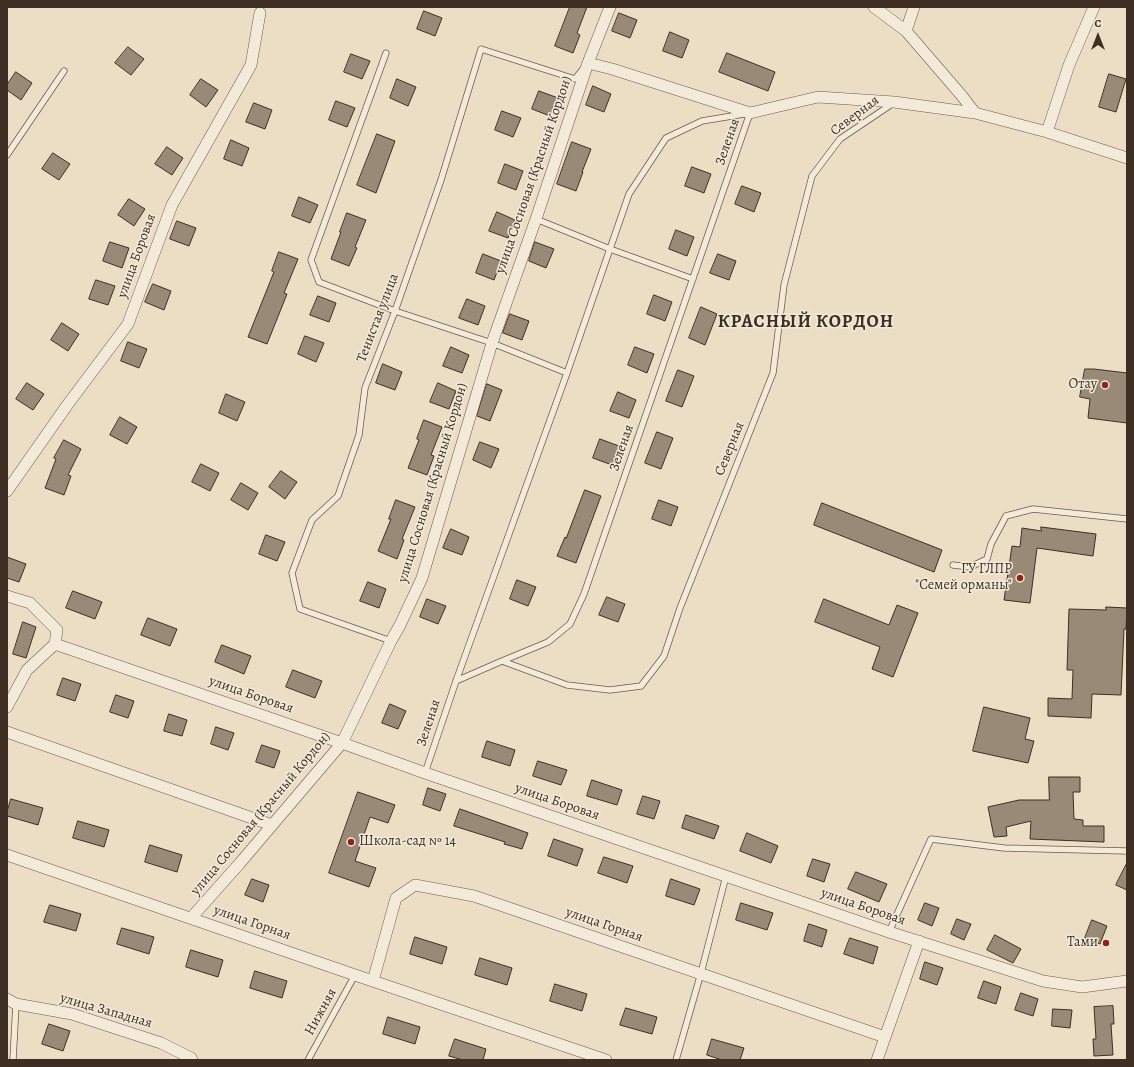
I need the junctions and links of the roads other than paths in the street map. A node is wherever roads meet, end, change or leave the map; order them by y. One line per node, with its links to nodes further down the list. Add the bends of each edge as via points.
1 (610, 7): 8 (street, улица Сосновая (Красный Кордон))
2 (874, 7): 6 (street)
3 (914, 7): 6 (street)
4 (1094, 7): 13 (street, via 1069,65)
5 (260, 10): 22 (street, улица Боровая, via 251,65 172,205 128,324)
6 (906, 31): 12 (street)
7 (386, 53): 19 (lane, via 311,260 319,282)
8 (588, 63): 11 (street); 16 (street, улица Сосновая (Красный Кордон)); 19 (lane, Тенистая улица, via 575,79 481,49 441,180)
9 (64, 71): 14 (lane)
10 (894, 102): 11 (street, via 818,97); 12 (street); 28 (lane, Северная, via 840,139 812,176 784,285 773,373 680,608 664,656 641,686 610,690 567,685)
11 (750, 113): 17 (lane, Зеленая, via 702,121 666,138 629,194); 18 (lane, Зеленая)
12 (975, 113): 13 (street)
13 (1047, 132): 15 (street)
14 (7, 155)
15 (1127, 158)
16 (536, 219): 17 (lane); 20 (street, улица Сосновая (Красный Кордон))
17 (610, 249): 18 (lane); 21 (lane, Зеленая)
18 (693, 279): 28 (lane, Зеленая, via 584,594 570,624 548,642)
19 (395, 311): 20 (lane); 26 (lane, Тенистая улица, via 365,388 359,435 338,496 312,520 292,574 300,609)
20 (492, 343): 21 (lane); 26 (street, улица Сосновая (Красный Кордон), via 422,578)
21 (567, 373): 29 (lane, Зеленая)
22 (7, 491)
23 (1127, 519): 24 (lane, via 1033,509 1006,516 991,544 987,559 970,567)
24 (953, 565)
25 (7, 596): 27 (street, via 30,603 57,630)
26 (391, 641): 32 (street, улица Сосновая (Красный Кордон))
27 (55, 644): 30 (street, via 26,670); 32 (street, улица Боровая)
28 (502, 661): 29 (lane, Зеленая)
29 (456, 681): 33 (lane, Зеленая)
30 (7, 707)
31 (7, 732): 34 (street)
32 (342, 743): 33 (street, улица Боровая); 34 (street, улица Сосновая (Красный Кордон))
33 (425, 773): 37 (street, улица Боровая)
34 (272, 825): 38 (street, улица Сосновая (Красный Кордон))
35 (1127, 851): 39 (lane, via 1004,848 931,838)
36 (7, 855): 38 (street, улица Горная)
37 (726, 876): 39 (street, улица Боровая); 41 (lane)
38 (192, 918): 42 (street, улица Горная)
39 (889, 932): 40 (street, улица Боровая)
40 (918, 941): 44 (street, улица Боровая, via 1042,982 1082,987); 46 (street)
41 (701, 973): 43 (street, улица Горная, via 474,896 415,885 396,898); 46 (street, улица Горная); 51 (lane)
42 (355, 975): 43 (street, улица Горная); 49 (lane, Нижняя)
43 (373, 981): 50 (street, улица Горная)
44 (1127, 981)
45 (12, 1001): 47 (lane); 48 (street, улица Западная, via 79,1016 161,1043)
46 (886, 1037): 52 (street)
47 (13, 1060)
48 (192, 1060)
49 (308, 1060)
50 (606, 1060)
51 (676, 1060)
52 (877, 1060)

